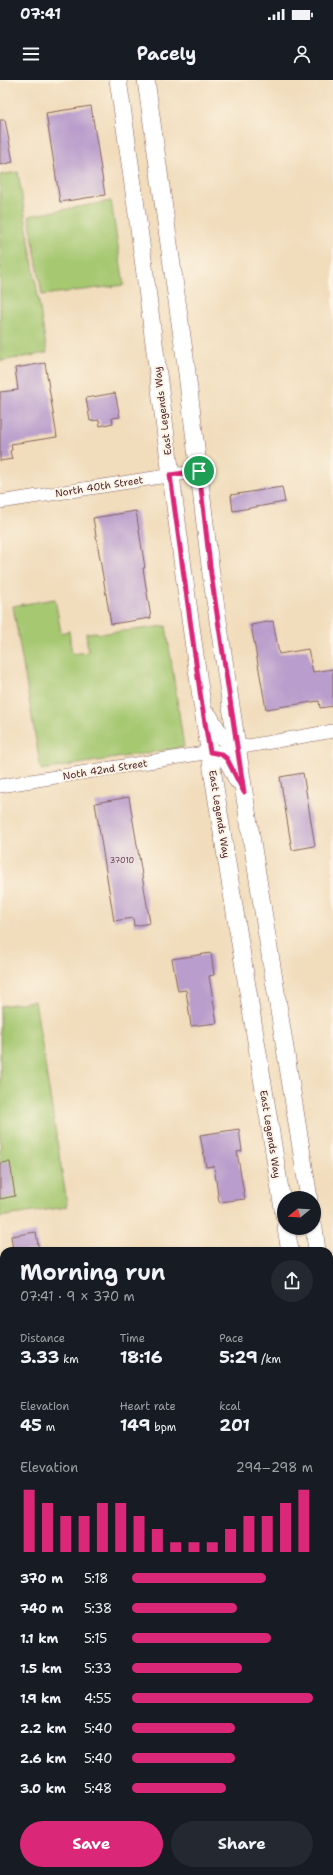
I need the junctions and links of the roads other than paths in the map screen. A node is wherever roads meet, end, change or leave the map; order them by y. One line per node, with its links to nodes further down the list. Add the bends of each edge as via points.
1 (118, 80): 4 (street, East Legends Way, via 140,229)
2 (146, 80): 3 (street)
3 (199, 471): 4 (street, North 40th Street); 8 (street, via 211,574)
4 (170, 475): 5 (street, North 40th Street); 6 (street, East Legends Way)
5 (0, 502)
6 (201, 699): 8 (street, via 218,734); 9 (street, East Legends Way)
7 (333, 731): 8 (street)
8 (237, 748): 11 (street)
9 (210, 752): 10 (street, Noth 42nd Street); 11 (street, via 221,754 227,759); 12 (street, East Legends Way)
10 (0, 786)
11 (244, 792): 13 (street)
12 (280, 1191)
13 (308, 1191)
14 (287, 1235): 16 (street)
15 (315, 1235): 17 (street)
16 (289, 1247)
17 (316, 1247)

